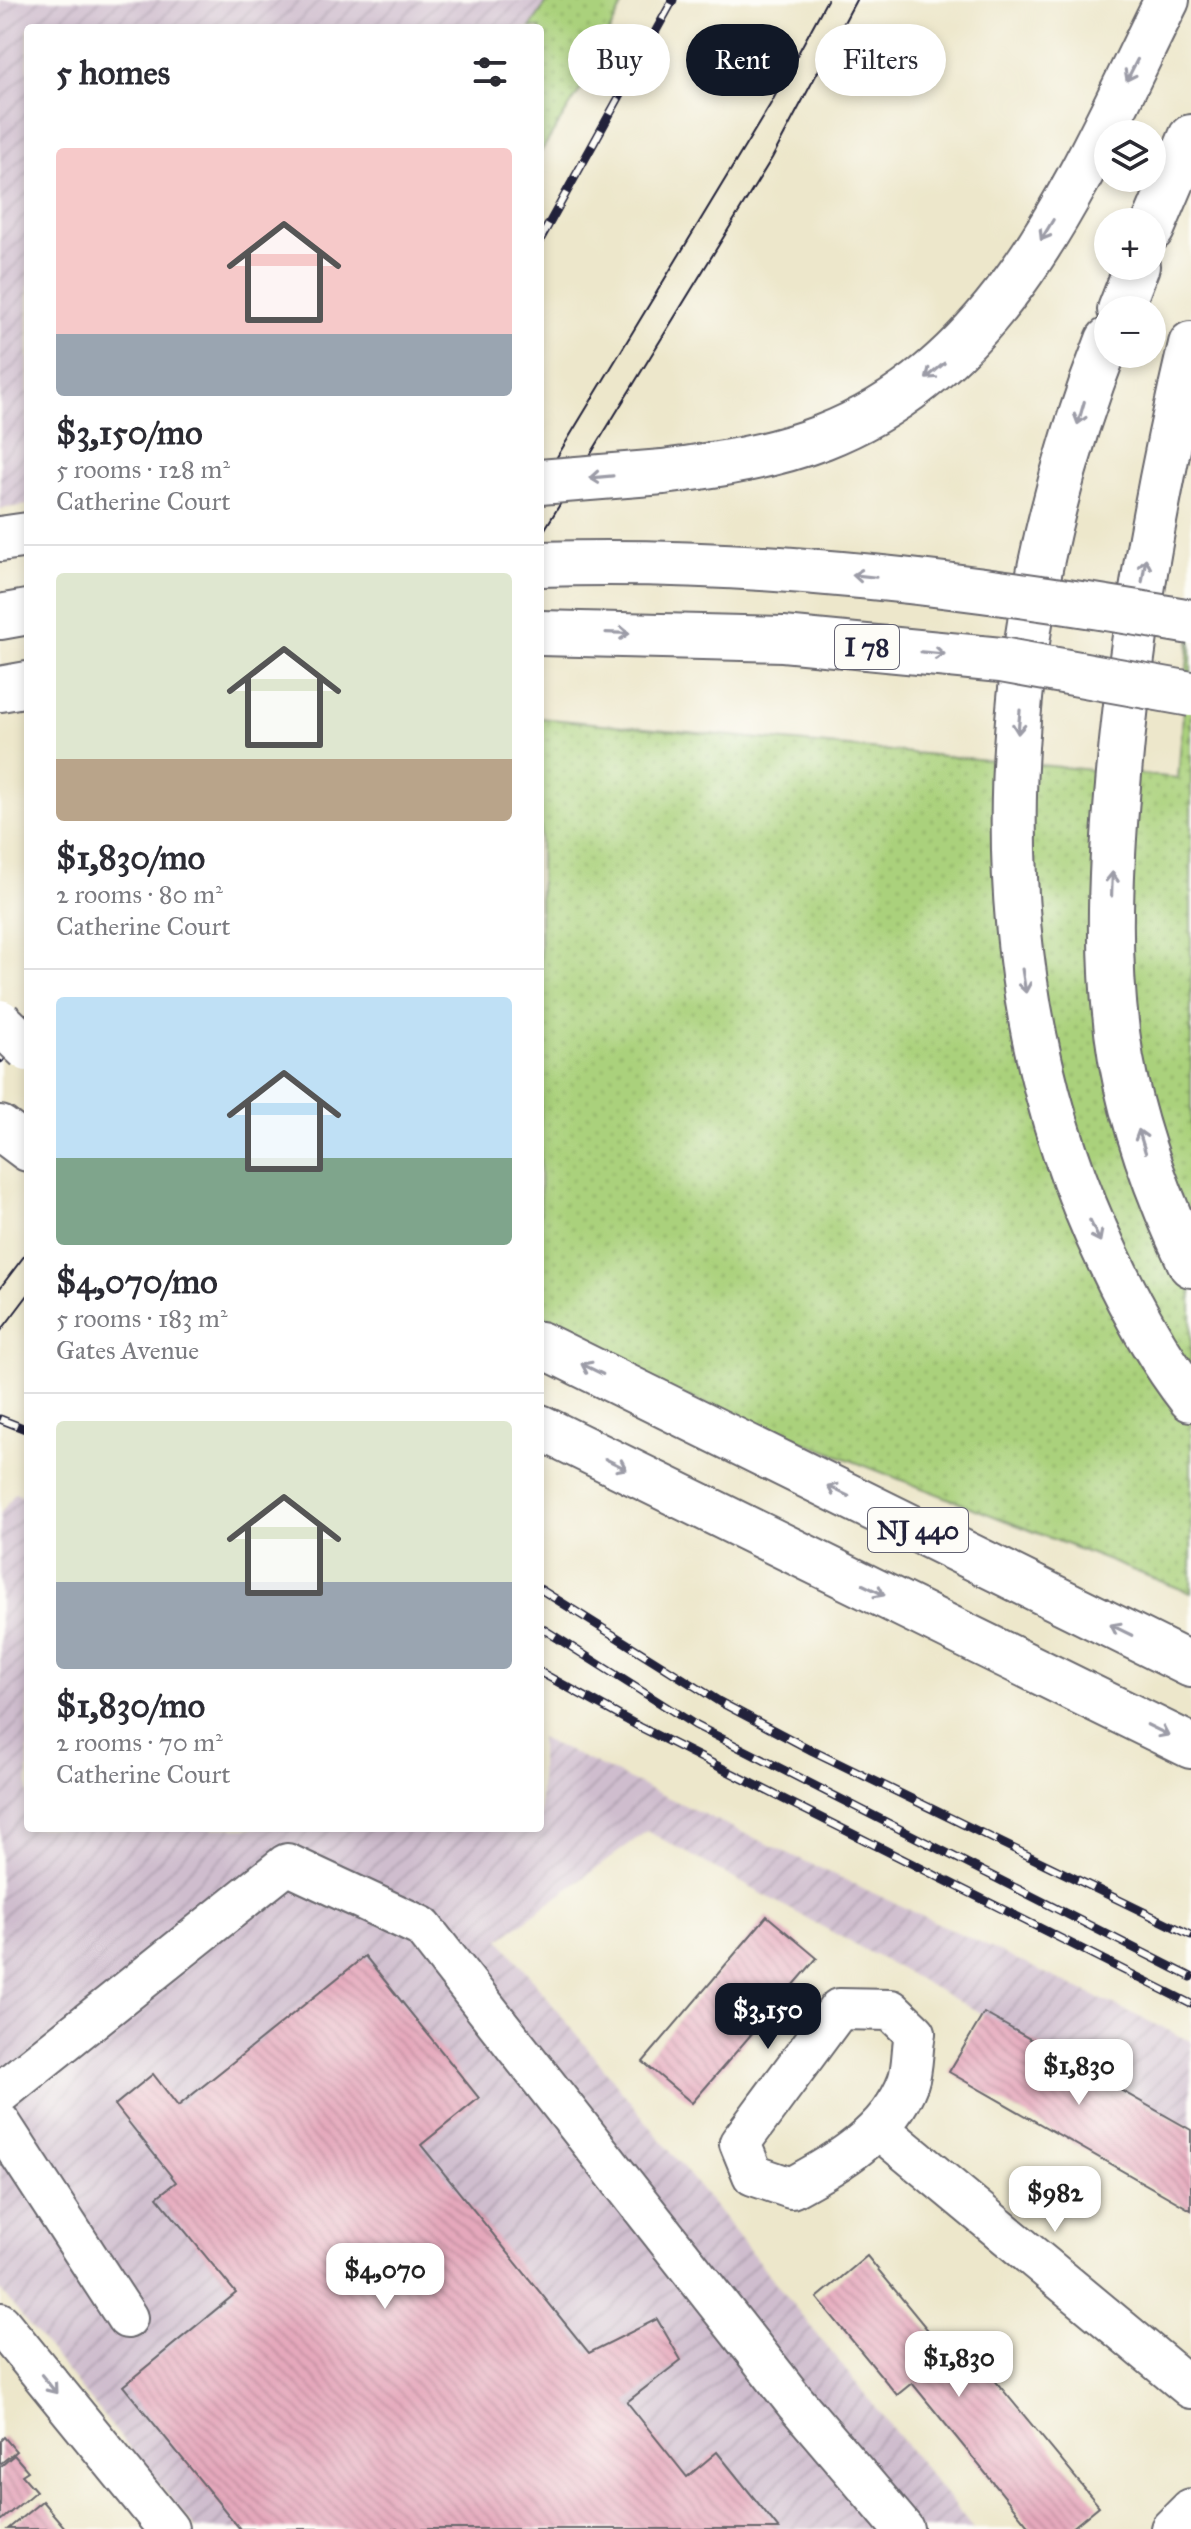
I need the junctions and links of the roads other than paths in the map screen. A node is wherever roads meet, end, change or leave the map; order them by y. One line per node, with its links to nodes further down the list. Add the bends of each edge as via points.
1 (1167, 0): 6 (highway, one-way to 6, bridge, via 1052,224 991,317 914,389 872,415 774,453 720,465)
2 (1191, 137): 3 (highway)
3 (1161, 208)
4 (1191, 344): 21 (highway, one-way to 4, via 1151,1172 1135,1116 1122,1060 1111,935 1113,837 1143,568)
5 (1097, 368): 23 (highway, one-way to 23, via 1055,505 1033,612 1019,721 1014,832 1019,947 1053,1118 1088,1217 1130,1304)
6 (544, 482)
7 (24, 536): 8 (highway)
8 (0, 539)
9 (544, 564): 12 (highway, one-way to 9, bridge, via 1005,590 787,569)
10 (24, 613): 11 (highway)
11 (0, 617)
12 (1191, 622)
13 (544, 633): 16 (highway, I 78, one-way to 16, bridge, via 798,640 1001,660)
14 (24, 685): 15 (highway)
15 (0, 689)
16 (1191, 694)
17 (0, 1022): 18 (highway, bridge)
18 (24, 1045)
19 (0, 1128): 20 (highway)
20 (24, 1146)
21 (1191, 1265)
22 (544, 1346): 25 (highway, NJ 440, one-way to 22)
23 (1191, 1399)
24 (544, 1428): 26 (highway, NJ 440, one-way to 26)
25 (1191, 1665)
26 (1191, 1746)
27 (0, 2093): 35 (street, via 287,1864 422,1927 795,2402)
28 (0, 2123): 30 (street)
29 (879, 2129): 29 (street, via 908,2082 915,2033 891,2010 839,2009 740,2143 753,2175 791,2188 834,2165); 32 (street)
30 (127, 2318)
31 (0, 2323): 34 (street, one-way to 34)
32 (1191, 2388)
33 (1191, 2509): 36 (street)
34 (168, 2529)
35 (903, 2529)
36 (1171, 2529)

